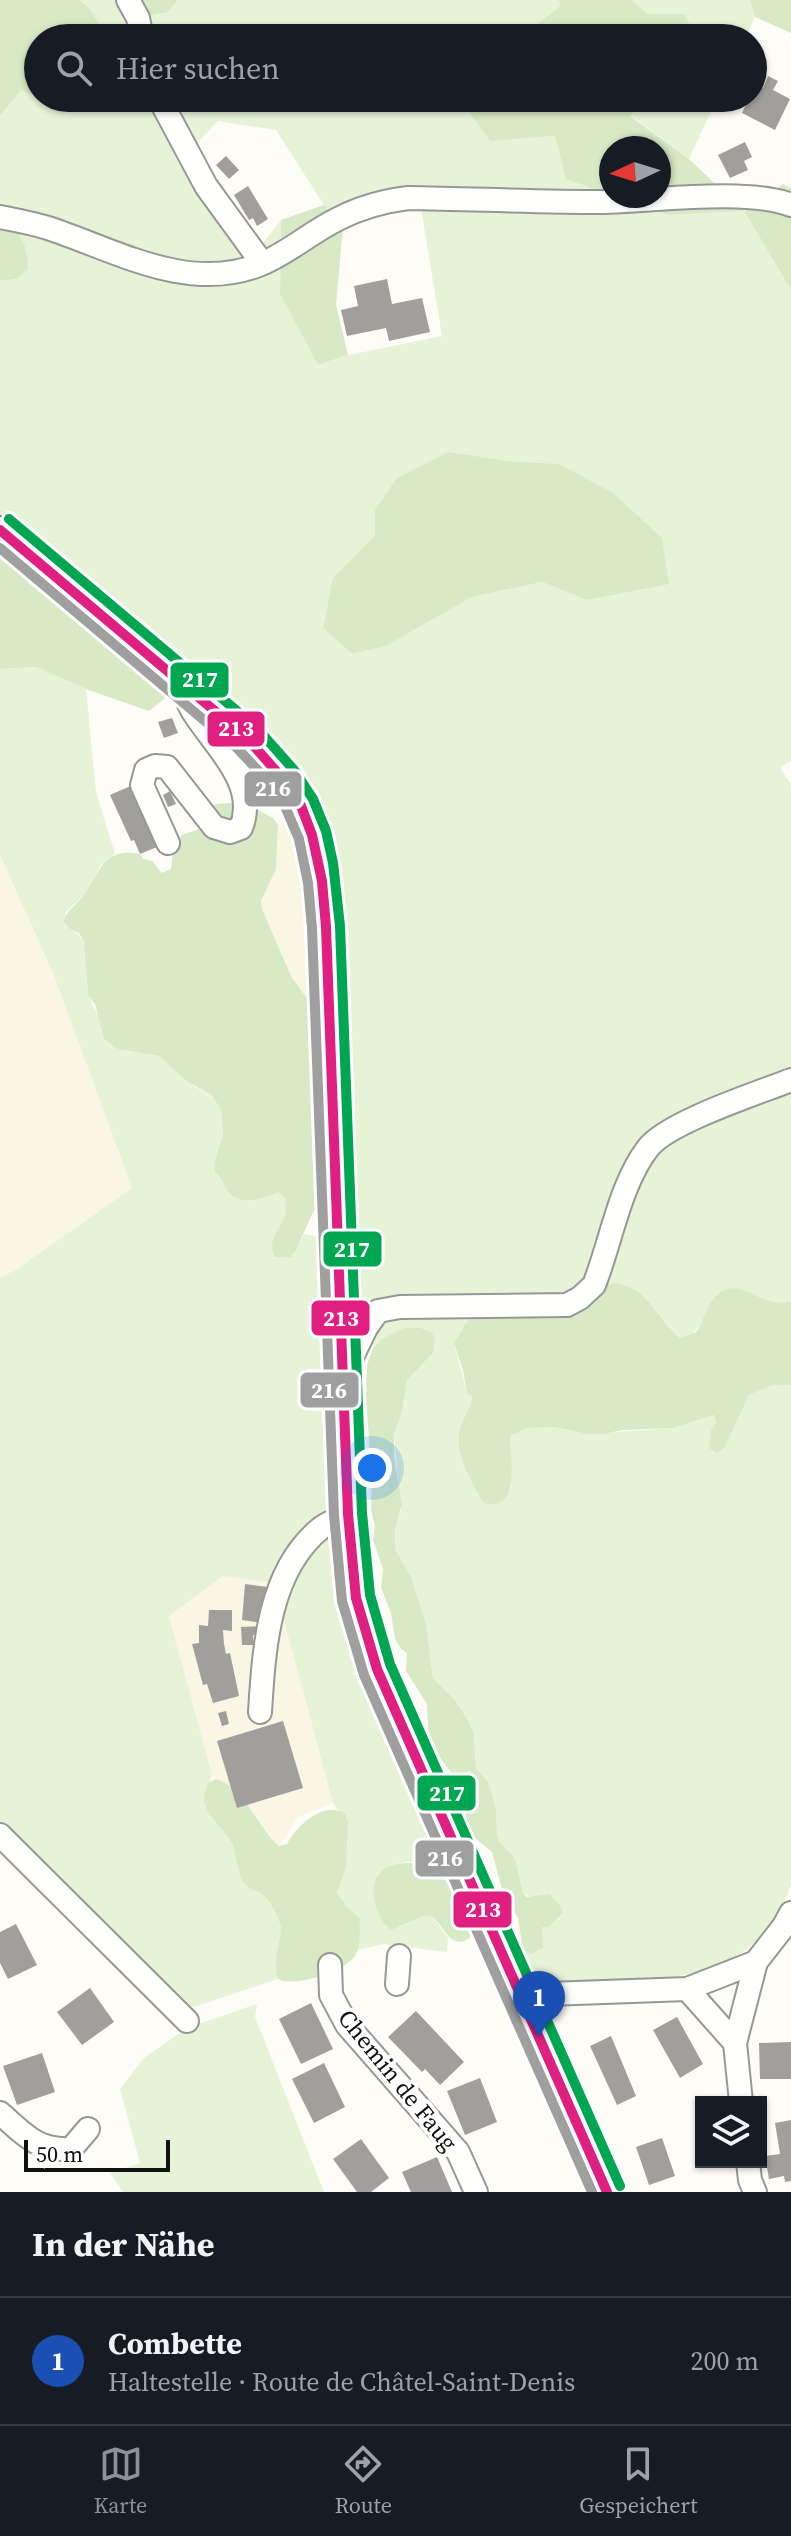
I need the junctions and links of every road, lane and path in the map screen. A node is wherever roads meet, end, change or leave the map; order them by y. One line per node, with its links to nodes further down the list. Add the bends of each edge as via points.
1 (128, 0): 2 (street)
2 (139, 24)
3 (166, 112): 6 (street, via 206,186)
4 (791, 205): 6 (street, via 744,197 601,202 408,198 338,218)
5 (0, 217): 6 (street, via 187,273 240,271)
6 (262, 263)
7 (0, 530): 8 (main road)
8 (178, 680): 9 (street, via 232,767 245,796 246,816 241,828 230,832 214,827 167,767 155,766 146,770 142,785); 11 (main road, via 277,770 301,805 314,839 326,927)
9 (168, 843)
10 (791, 1080): 12 (street, via 680,1126 649,1146 632,1173 594,1285 580,1298 567,1305)
11 (340, 1299): 12 (street); 13 (main road)
12 (378, 1311): 13 (street)
13 (343, 1376): 14 (main road)
14 (348, 1514): 15 (street, via 322,1527 283,1579 270,1615); 23 (main road, via 356,1598 377,1669)
15 (260, 1712)
16 (0, 1835): 24 (street)
17 (791, 1913): 19 (street)
18 (399, 1956): 21 (street)
19 (756, 1962): 22 (street); 25 (street)
20 (330, 1965): 30 (street, Chemin de Faug, via 331,1995 347,2025 458,2152)
21 (397, 1984)
22 (687, 1989): 23 (street); 25 (street)
23 (521, 1995): 31 (main road)
24 (187, 2021)
25 (735, 2043): 26 (street)
26 (740, 2096)
27 (0, 2113): 28 (street, via 52,2150 71,2149)
28 (88, 2129)
29 (749, 2168): 32 (street)
30 (476, 2192)
31 (607, 2192)
32 (755, 2192)

